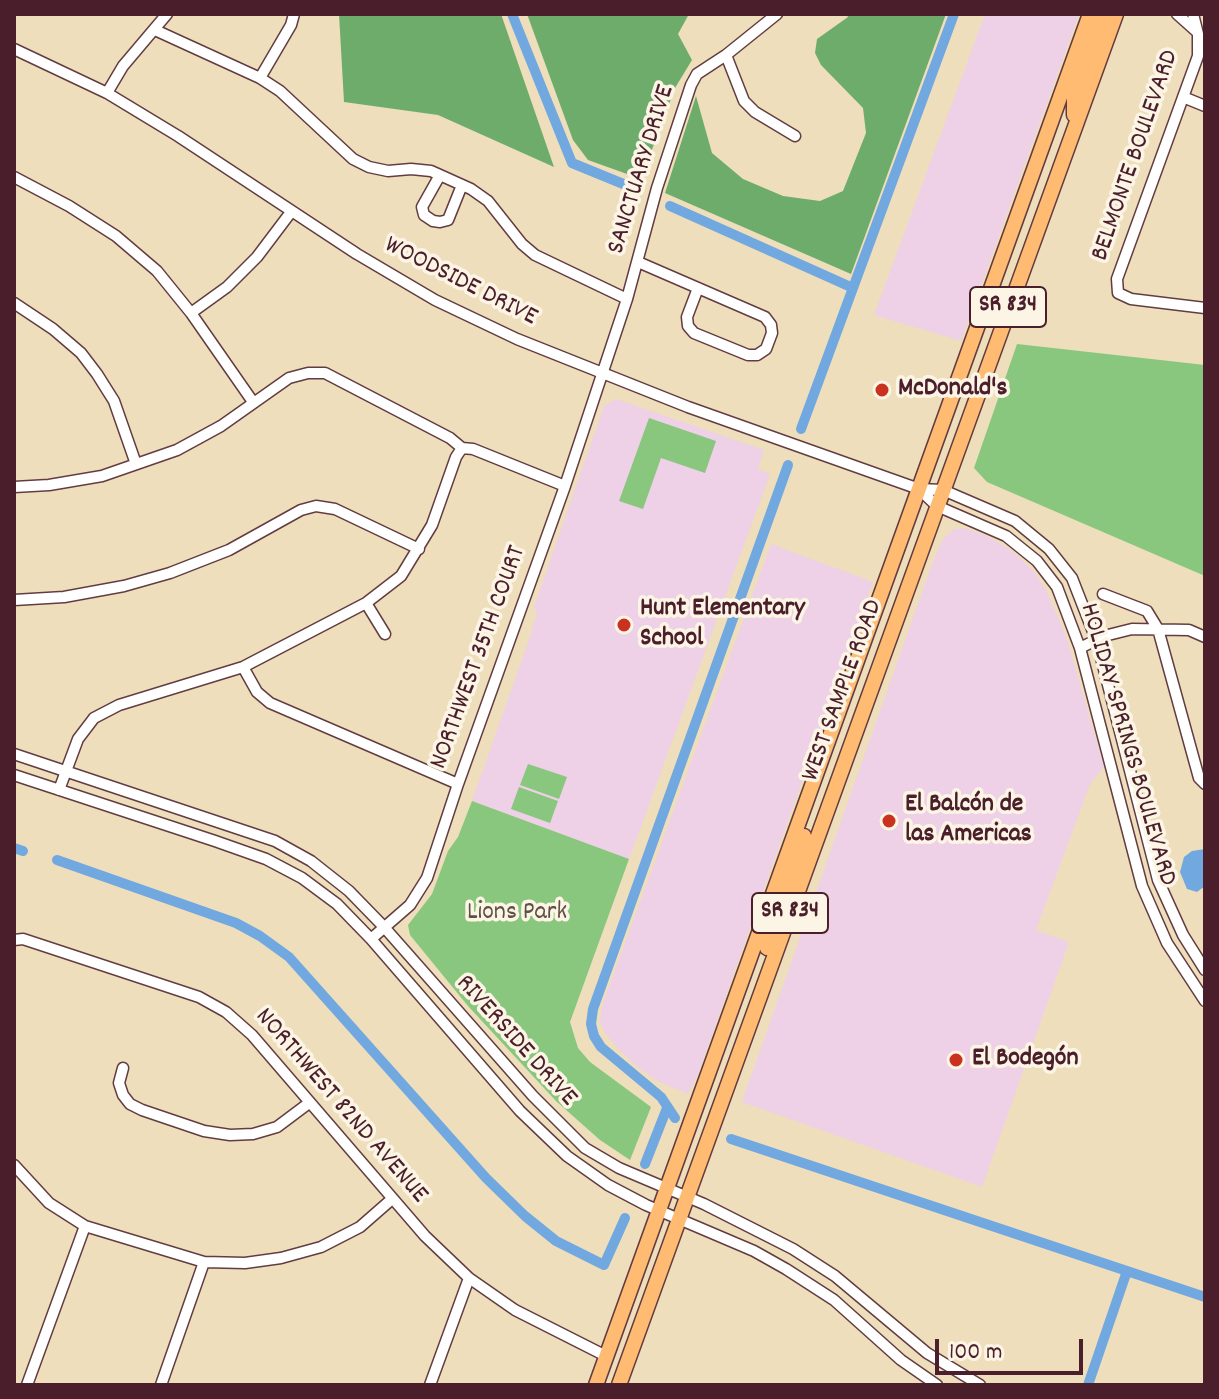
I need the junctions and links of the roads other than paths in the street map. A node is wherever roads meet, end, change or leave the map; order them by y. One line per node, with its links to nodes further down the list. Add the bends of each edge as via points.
1 (167, 14): 9 (street)
2 (294, 14): 13 (street)
3 (777, 14): 12 (street, SANCTUARY DRIVE)
4 (1090, 14): 23 (main road, WEST SAMPLE ROAD / SR 834)
5 (1104, 14): 17 (main road, via 1074,96)
6 (1116, 14): 17 (main road, WEST SAMPLE ROAD / SR 834)
7 (1177, 14): 10 (street, BELMONTE BOULEVARD)
8 (1193, 14): 10 (street, BELMONTE BOULEVARD)
9 (155, 30): 13 (street); 14 (street)
10 (1198, 34): 15 (street, BELMONTE BOULEVARD, via 1198,56)
11 (14, 49): 14 (street, WOODSIDE DRIVE)
12 (726, 55): 18 (street, via 744,101); 24 (street, SANCTUARY DRIVE, via 697,74 691,85)
13 (260, 78): 19 (street, via 353,159 388,171)
14 (107, 93): 22 (street, WOODSIDE DRIVE)
15 (1183, 97): 16 (street); 28 (street, BELMONTE BOULEVARD, via 1117,279 1118,293)
16 (1205, 106)
17 (1075, 123): 30 (main road, WEST SAMPLE ROAD / SR 834)
18 (795, 136)
19 (440, 175): 21 (street); 21 (street, via 422,207 433,221 448,220)
20 (14, 177): 29 (street, via 116,236 157,271)
21 (462, 185): 26 (street, via 488,201 535,255)
22 (291, 212): 29 (street, via 257,257); 31 (street, WOODSIDE DRIVE, via 435,300)
23 (1004, 253): 30 (main road, via 1010,274 996,313); 37 (main road, WEST SAMPLE ROAD / SR 834)
24 (638, 262): 25 (street); 26 (street, SANCTUARY DRIVE)
25 (698, 288): 25 (street, via 765,317 772,333 766,349 748,355 694,333 687,317)
26 (627, 299): 31 (street, SANCTUARY DRIVE)
27 (14, 303): 34 (street, via 53,329 97,374 114,401)
28 (1205, 308)
29 (191, 313): 32 (street)
30 (1001, 327): 38 (main road, WEST SAMPLE ROAD / SR 834)
31 (602, 374): 35 (street, NORTHWEST 35TH COURT); 37 (street, WOODSIDE DRIVE)
32 (253, 402): 33 (street, via 289,378 325,373); 34 (street, via 177,450)
33 (462, 448): 35 (street); 40 (street)
34 (136, 464): 36 (street, via 102,476)
35 (565, 486): 55 (street, NORTHWEST 35TH COURT)
36 (14, 487)
37 (919, 489): 38 (street, HOLIDAY SPRINGS BOULEVARD); 39 (street, HOLIDAY SPRINGS BOULEVARD); 58 (main road, WEST SAMPLE ROAD / SR 834)
38 (943, 490): 39 (main road, WEST SAMPLE ROAD / SR 834); 47 (street, HOLIDAY SPRINGS BOULEVARD, via 1015,521 1049,549 1072,578)
39 (937, 506): 48 (street, HOLIDAY SPRINGS BOULEVARD, via 1006,536 1037,561 1057,587); 62 (main road, WEST SAMPLE ROAD / SR 834)
40 (419, 549): 42 (street, via 335,509 316,506 170,573 64,597); 43 (street, via 401,576)
41 (1103, 594): 44 (street, via 1147,611)
42 (14, 600)
43 (366, 603): 45 (street); 49 (street)
44 (1158, 629): 46 (street, via 1189,630); 47 (street, via 1132,629); 56 (street, via 1199,778)
45 (385, 634)
46 (1205, 637)
47 (1096, 640): 48 (street); 51 (street, HOLIDAY SPRINGS BOULEVARD)
48 (1080, 648): 52 (street, HOLIDAY SPRINGS BOULEVARD)
49 (243, 667): 53 (street, via 119,705 94,718 78,739); 55 (street, via 270,703)
50 (14, 754): 53 (street, RIVERSIDE DRIVE)
51 (1128, 763): 52 (street); 59 (street, HOLIDAY SPRINGS BOULEVARD)
52 (1111, 768): 60 (street, HOLIDAY SPRINGS BOULEVARD)
53 (66, 771): 57 (street); 63 (street, RIVERSIDE DRIVE, via 275,841 311,861)
54 (14, 775): 57 (street, RIVERSIDE DRIVE)
55 (458, 784): 63 (street, NORTHWEST 35TH COURT, via 427,878 410,905)
56 (1205, 784)
57 (59, 790): 64 (street, RIVERSIDE DRIVE, via 266,859 337,904)
58 (807, 800): 61 (main road, WEST SAMPLE ROAD / SR 834); 62 (main road, via 809,820 787,887)
59 (1158, 880): 60 (street); 66 (street, HOLIDAY SPRINGS BOULEVARD)
60 (1142, 886): 68 (street, HOLIDAY SPRINGS BOULEVARD, via 1167,943)
61 (774, 891): 67 (main road, via 780,909 765,954); 72 (main road, WEST SAMPLE ROAD / SR 834)
62 (792, 906): 67 (main road, WEST SAMPLE ROAD / SR 834)
63 (384, 927): 64 (street, NORTHWEST 35TH COURT); 72 (street, RIVERSIDE DRIVE, via 562,1127 585,1148)
64 (371, 939): 75 (street, RIVERSIDE DRIVE, via 547,1139 608,1185)
65 (14, 940): 70 (street, NORTHWEST 82ND AVENUE, via 199,997 252,1035)
66 (1205, 970)
67 (769, 972): 73 (main road, WEST SAMPLE ROAD / SR 834)
68 (1205, 1001)
69 (123, 1068): 70 (street, via 119,1083 130,1104 204,1131 253,1134 277,1127)
70 (309, 1103): 74 (street, NORTHWEST 82ND AVENUE)
71 (14, 1165): 77 (street, via 49,1203)
72 (667, 1190): 73 (street, RIVERSIDE DRIVE); 75 (main road, WEST SAMPLE ROAD / SR 834)
73 (686, 1196): 76 (main road, WEST SAMPLE ROAD / SR 834); 87 (street, RIVERSIDE DRIVE, via 835,1276 927,1353)
74 (392, 1199): 78 (street, via 360,1227 321,1247 245,1263); 79 (street, NORTHWEST 82ND AVENUE)
75 (660, 1211): 76 (street, RIVERSIDE DRIVE); 80 (main road, WEST SAMPLE ROAD / SR 834)
76 (679, 1217): 85 (main road, WEST SAMPLE ROAD / SR 834); 86 (street, RIVERSIDE DRIVE, via 754,1251 834,1300)
77 (85, 1226): 78 (street); 81 (street)
78 (204, 1262): 82 (street)
79 (469, 1278): 80 (street, NORTHWEST 82ND AVENUE, via 515,1310); 83 (street)
80 (606, 1356): 84 (main road, WEST SAMPLE ROAD / SR 834)
81 (27, 1385)
82 (161, 1385)
83 (430, 1385)
84 (596, 1385)
85 (619, 1385)
86 (937, 1385)
87 (980, 1385)

